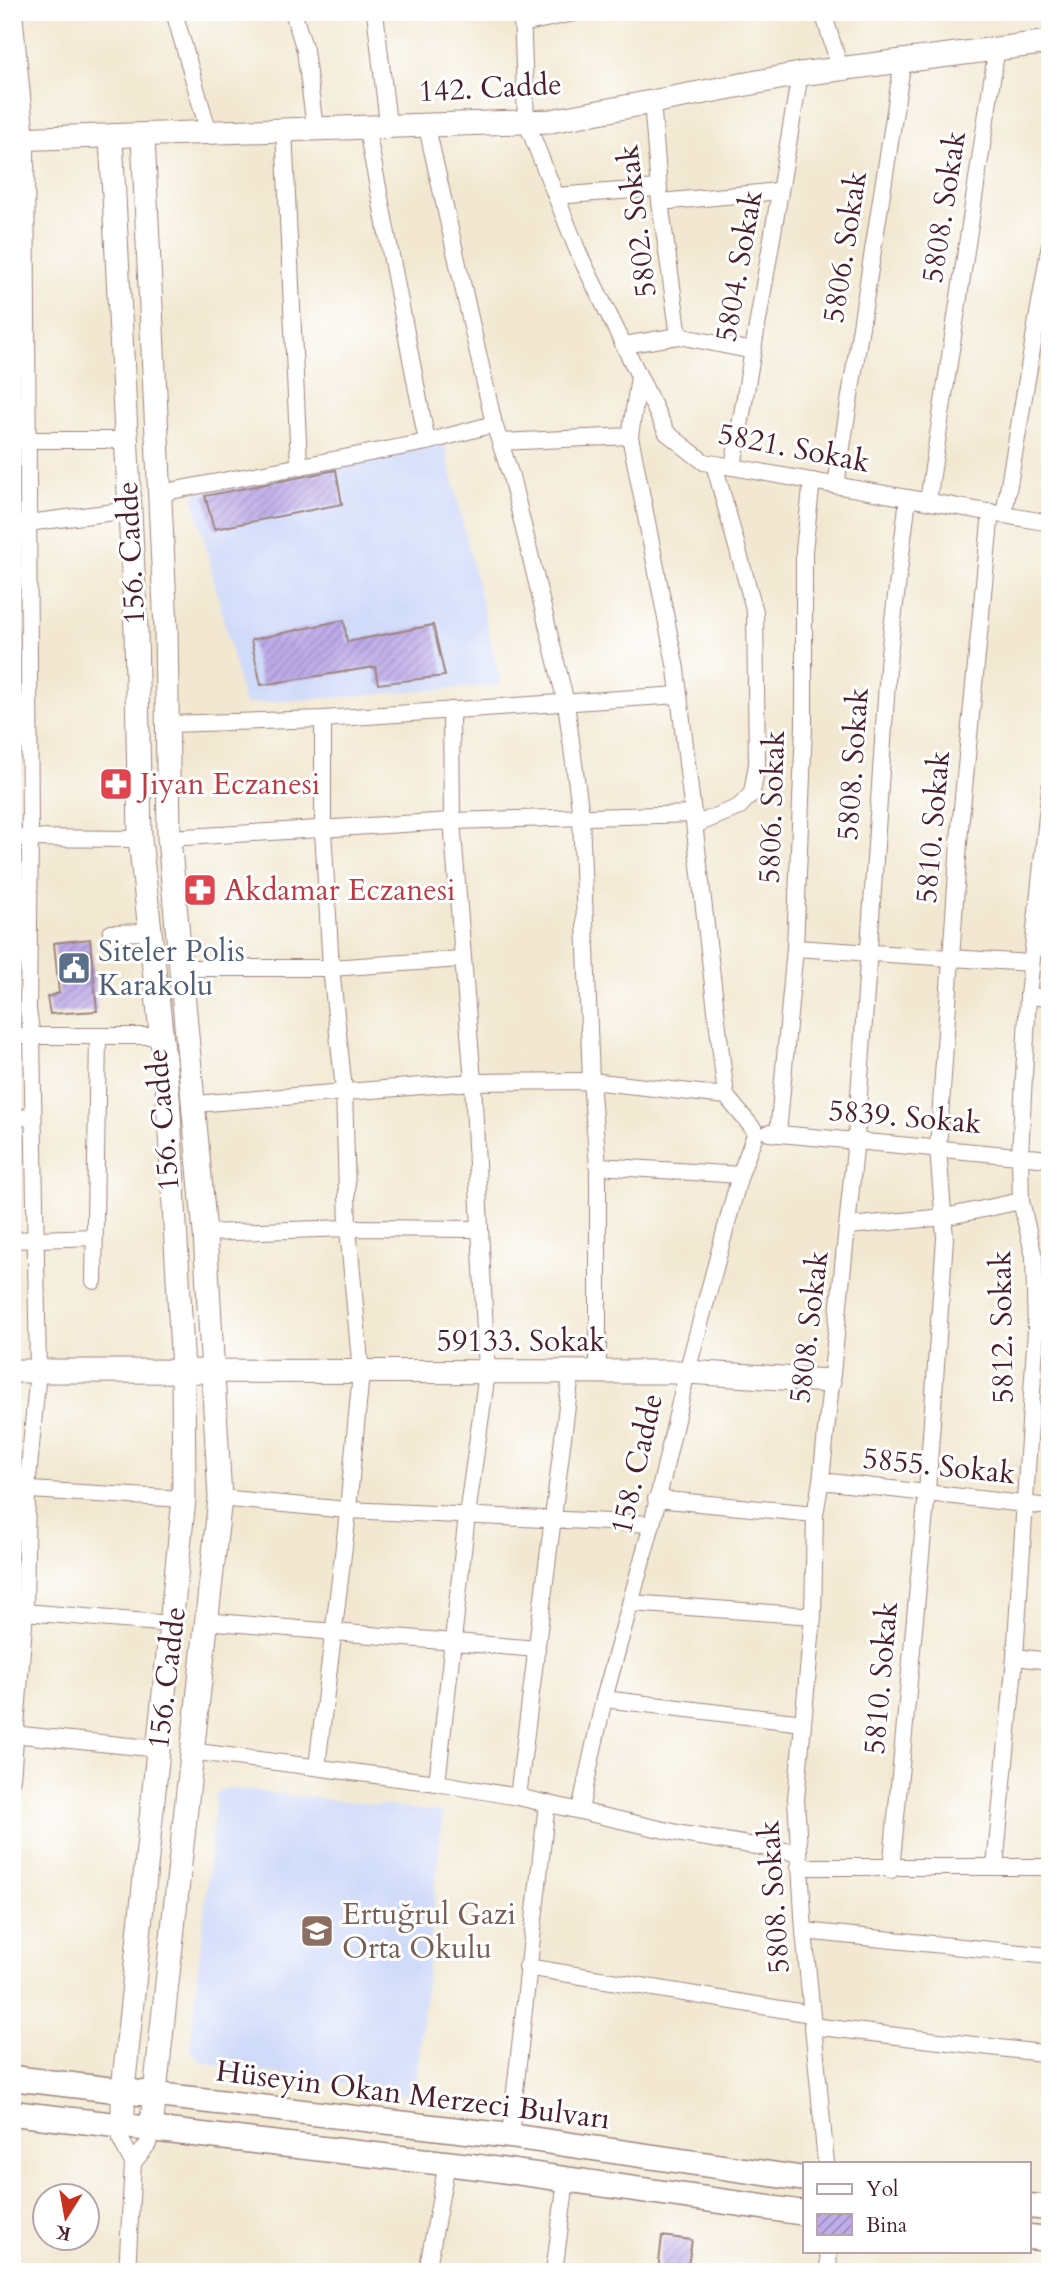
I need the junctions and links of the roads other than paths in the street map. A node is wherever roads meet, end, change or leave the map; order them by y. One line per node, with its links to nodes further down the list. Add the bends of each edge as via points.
1 (13, 12): 22 (street)
2 (174, 12): 19 (street)
3 (293, 12): 17 (street, via 304,50)
4 (375, 12): 16 (street)
5 (579, 12): 7 (street)
6 (823, 12): 11 (street)
7 (522, 18): 14 (street)
8 (1050, 42): 9 (street, 142. Cadde)
9 (997, 47): 10 (street, 142. Cadde); 44 (street, 5808. Sokak)
10 (903, 60): 11 (street, 142. Cadde); 41 (street, 5806. Sokak)
11 (840, 68): 12 (street, 142. Cadde)
12 (800, 74): 13 (street, 142. Cadde); 23 (street, 5804. Sokak)
13 (652, 100): 14 (street, 142. Cadde, via 551,121); 24 (street, 5802. Sokak)
14 (527, 121): 15 (street, 142. Cadde); 25 (street, 5821. Sokak)
15 (426, 123): 16 (street, 142. Cadde); 31 (street)
16 (377, 125): 17 (street, 142. Cadde); 35 (street)
17 (315, 128): 18 (street, 142. Cadde)
18 (284, 129): 19 (street, 142. Cadde); 37 (street)
19 (209, 133): 20 (street, 142. Cadde)
20 (144, 136): 21 (street, 142. Cadde); 42 (street, 156. Cadde)
21 (111, 137): 22 (street, 142. Cadde); 34 (street, 156. Cadde)
22 (19, 139): 33 (street)
23 (780, 191): 24 (street); 29 (street, 5804. Sokak)
24 (659, 195): 25 (street); 27 (street, 5802. Sokak)
25 (556, 196): 28 (street, 5821. Sokak)
26 (1050, 244): 46 (street, 5810. Sokak)
27 (679, 336): 28 (street, 5802. Sokak); 29 (street, 5802. Sokak)
28 (624, 345): 30 (street, 5821. Sokak)
29 (753, 351): 39 (street, 5804. Sokak)
30 (639, 376): 32 (street); 38 (street, 5821. Sokak, via 667,433 704,462)
31 (494, 424): 35 (street); 36 (street)
32 (630, 436): 36 (street); 51 (street)
33 (20, 440): 34 (street); 48 (street)
34 (127, 440): 45 (street, 156. Cadde)
35 (426, 442): 37 (street)
36 (500, 443): 52 (street)
37 (299, 464): 42 (street)
38 (714, 464): 39 (street, 5821. Sokak); 60 (street, via 755,612 757,764 752,793 739,807)
39 (733, 467): 40 (street, 5821. Sokak)
40 (812, 481): 41 (street, 5821. Sokak); 70 (street, 5806. Sokak, via 804,550 804,726)
41 (836, 485): 43 (street, 5821. Sokak)
42 (160, 493): 55 (street, 156. Cadde)
43 (908, 498): 44 (street, 5821. Sokak); 71 (street, 5808. Sokak, via 888,653)
44 (928, 501): 46 (street, 5821. Sokak)
45 (130, 510): 48 (street); 66 (street, 156. Cadde)
46 (998, 513): 47 (street, 5821. Sokak); 73 (street, 5810. Sokak, via 960,828)
47 (1050, 523)
48 (20, 524): 50 (street)
49 (12, 640): 50 (street)
50 (29, 640): 57 (street)
51 (679, 695): 52 (street); 60 (street)
52 (566, 703): 53 (street); 59 (street)
53 (451, 710): 54 (street); 61 (street)
54 (323, 719): 55 (street); 62 (street)
55 (168, 724): 65 (street, 156. Cadde)
56 (12, 752): 57 (street)
57 (30, 753): 63 (street)
58 (1050, 788): 74 (street, 5812. Sokak)
59 (581, 816): 60 (street); 61 (street); 83 (street)
60 (695, 819): 86 (street)
61 (452, 821): 62 (street); 72 (street)
62 (323, 830): 65 (street); 76 (street)
63 (30, 837): 64 (street); 66 (street); 69 (street)
64 (12, 838)
65 (169, 838): 75 (street, 156. Cadde)
66 (140, 839): 67 (street, 156. Cadde)
67 (149, 932): 68 (street); 81 (street, 156. Cadde)
68 (111, 933)
69 (21, 948): 80 (street)
70 (795, 948): 71 (street); 91 (street, 5806. Sokak)
71 (869, 954): 73 (street); 92 (street, 5808. Sokak)
72 (461, 959): 76 (street); 84 (street)
73 (951, 959): 74 (street); 93 (street, 5810. Sokak)
74 (1031, 963): 77 (street, 5812. Sokak)
75 (179, 968): 76 (street); 87 (street, 156. Cadde)
76 (331, 968): 85 (street)
77 (1028, 996): 78 (street); 94 (street, 5812. Sokak)
78 (1050, 998)
79 (12, 1036): 80 (street)
80 (32, 1036): 82 (street); 88 (street)
81 (160, 1037): 82 (street); 108 (street, 156. Cadde, via 168,1096)
82 (98, 1038): 104 (street)
83 (591, 1081): 84 (street); 86 (street); 96 (street)
84 (473, 1083): 85 (street); 102 (street)
85 (344, 1090): 87 (street); 101 (street)
86 (726, 1096): 90 (street)
87 (194, 1104): 103 (street, 156. Cadde)
88 (33, 1117): 89 (street); 105 (street)
89 (12, 1118)
90 (756, 1132): 91 (street, 5839. Sokak); 97 (street, 158. Cadde)
91 (778, 1134): 92 (street, 5839. Sokak)
92 (856, 1139): 93 (street, 5839. Sokak); 100 (street, 5808. Sokak)
93 (938, 1148): 94 (street, 5839. Sokak); 99 (street, 5810. Sokak)
94 (1020, 1156): 95 (street, 5839. Sokak); 98 (street, 5812. Sokak)
95 (1050, 1159)
96 (598, 1166): 97 (street); 115 (street)
97 (740, 1175): 112 (street, 158. Cadde)
98 (1021, 1201): 99 (street); 124 (street, 5812. Sokak, via 1034,1257 1036,1330)
99 (945, 1217): 100 (street); 120 (street, 5810. Sokak)
100 (849, 1226): 117 (street, 5808. Sokak)
101 (348, 1228): 102 (street); 103 (street); 113 (street)
102 (480, 1229): 114 (street)
103 (205, 1234): 109 (street, 156. Cadde)
104 (94, 1237): 105 (street); 107 (street)
105 (35, 1238): 106 (street); 111 (street)
106 (12, 1240)
107 (94, 1281)
108 (183, 1370): 109 (street, 59133. Sokak); 111 (street, 59133. Sokak); 122 (street, 156. Cadde)
109 (213, 1370): 113 (street, 59133. Sokak); 121 (street, 156. Cadde)
110 (12, 1371): 111 (street, 59133. Sokak)
111 (38, 1371): 119 (street)
112 (687, 1372): 115 (street, 59133. Sokak); 117 (street, 59133. Sokak); 123 (street, 158. Cadde)
113 (361, 1373): 114 (street, 59133. Sokak); 126 (street)
114 (488, 1373): 116 (street, 59133. Sokak); 128 (street)
115 (598, 1373): 116 (street, 59133. Sokak)
116 (571, 1374): 129 (street)
117 (829, 1381): 118 (street, 5808. Sokak)
118 (821, 1482): 120 (street, 5855. Sokak); 127 (street, 5808. Sokak)
119 (20, 1489): 122 (street); 132 (street)
120 (927, 1492): 124 (street, 5855. Sokak); 155 (street, 5810. Sokak)
121 (220, 1498): 126 (street); 134 (street, 156. Cadde)
122 (184, 1499): 135 (street, 156. Cadde)
123 (656, 1499): 127 (street); 130 (street, 158. Cadde)
124 (1026, 1504): 125 (street, 5855. Sokak); 139 (street, 5812. Sokak)
125 (1050, 1507)
126 (347, 1510): 128 (street); 136 (street)
127 (815, 1514): 133 (street, 5808. Sokak)
128 (467, 1515): 129 (street); 137 (street)
129 (552, 1521): 130 (street); 138 (street)
130 (652, 1524): 131 (street, 158. Cadde)
131 (630, 1602): 133 (street); 141 (street, 158. Cadde)
132 (19, 1611): 135 (street); 143 (street)
133 (813, 1616): 142 (street, 5808. Sokak)
134 (205, 1621): 136 (street); 145 (street, 156. Cadde)
135 (172, 1624): 144 (street, 156. Cadde)
136 (331, 1631): 137 (street); 146 (street)
137 (456, 1640): 138 (street); 148 (street)
138 (537, 1648): 149 (street)
139 (1015, 1657): 140 (street); 153 (street, 5812. Sokak)
140 (1050, 1661)
141 (604, 1699): 142 (street); 151 (street, 158. Cadde)
142 (803, 1723): 152 (street, 5808. Sokak, via 796,1799)
143 (15, 1734): 144 (street); 147 (street)
144 (159, 1748): 145 (street); 162 (street, 156. Cadde)
145 (190, 1751): 146 (street); 163 (street, 156. Cadde)
146 (317, 1766): 148 (street)
147 (12, 1779)
148 (438, 1783): 149 (street)
149 (518, 1797): 150 (street)
150 (547, 1803): 151 (street); 158 (street)
151 (580, 1810): 152 (street)
152 (799, 1860): 155 (street); 156 (street, 5808. Sokak)
153 (995, 1867): 154 (street); 155 (street)
154 (1050, 1867)
155 (891, 1870)
156 (804, 1931): 157 (street); 159 (street, 5808. Sokak)
157 (1050, 1956)
158 (527, 1967): 159 (street); 167 (street)
159 (811, 2020): 160 (street); 168 (street, 5808. Sokak)
160 (1050, 2054)
161 (12, 2078): 162 (main road, Hüseyin Okan Merzeci Bulvarı)
162 (123, 2090): 163 (main road, Hüseyin Okan Merzeci Bulvarı); 165 (street, 156. Cadde)
163 (153, 2095): 166 (street, 156. Cadde); 167 (main road, Hüseyin Okan Merzeci Bulvarı)
164 (12, 2113): 165 (main road)
165 (122, 2126): 166 (main road); 169 (street, via 121,2140)
166 (151, 2129): 169 (street, via 148,2144); 170 (main road)
167 (510, 2136): 171 (main road, Hüseyin Okan Merzeci Bulvarı)
168 (826, 2162)
169 (133, 2163): 179 (street)
170 (447, 2163): 172 (main road); 180 (street)
171 (803, 2179)
172 (566, 2180): 175 (main road); 181 (street)
173 (1030, 2206): 174 (main road)
174 (1050, 2208)
175 (803, 2213)
176 (1030, 2237): 177 (main road)
177 (1050, 2239)
178 (828, 2252): 182 (street)
179 (127, 2272)
180 (427, 2272)
181 (554, 2272)
182 (830, 2272)

